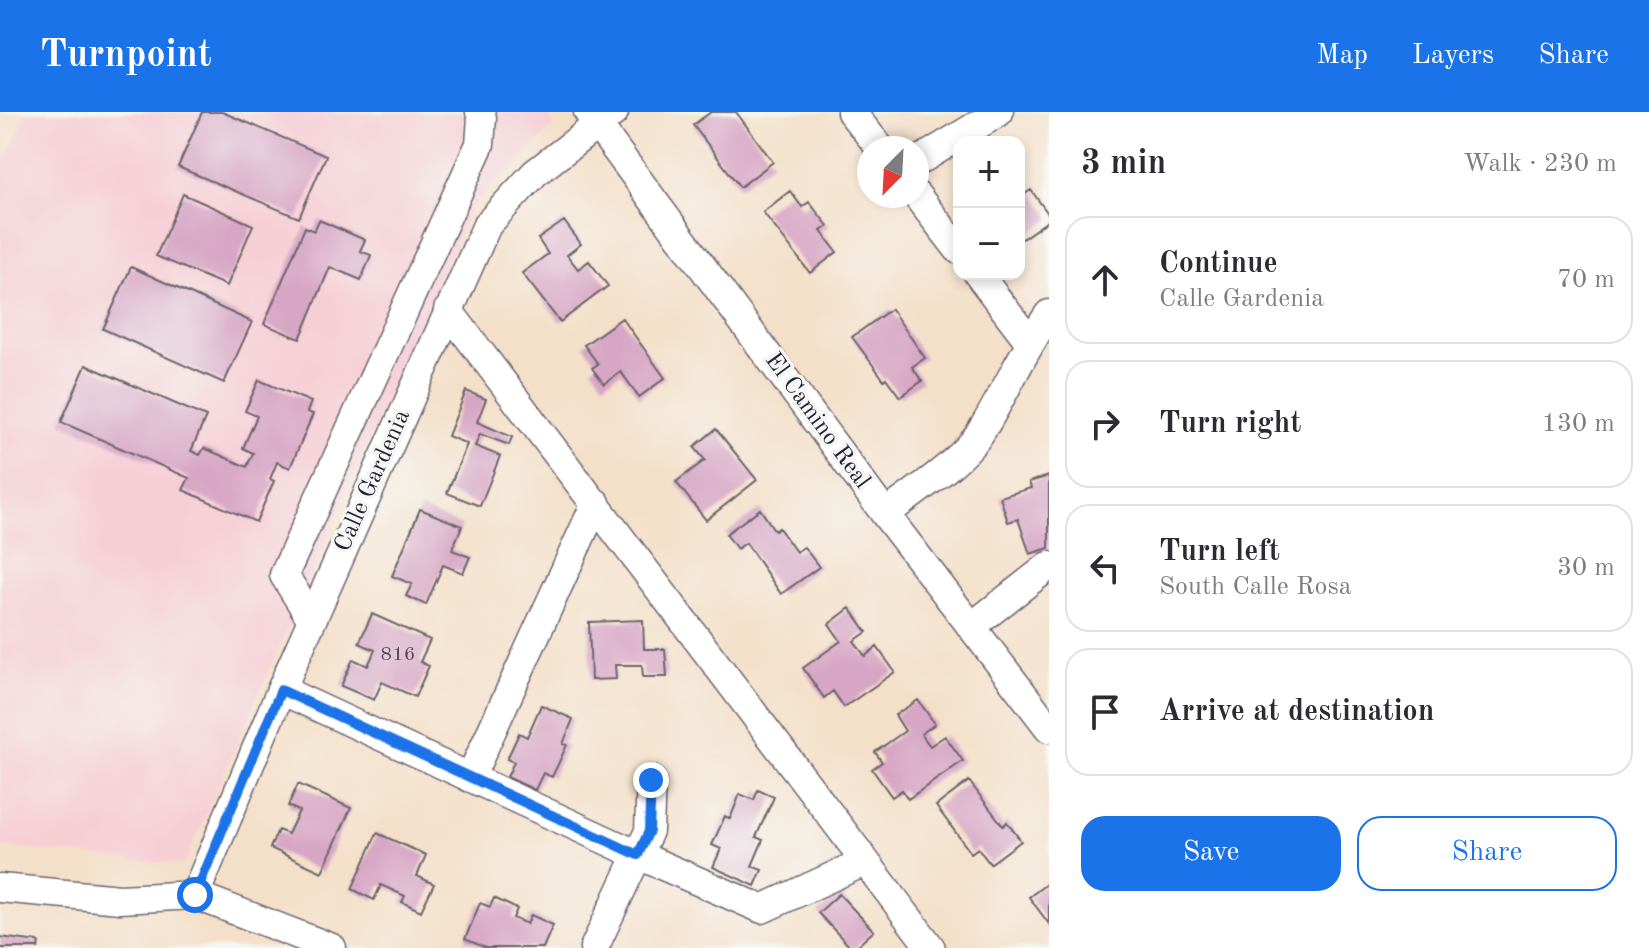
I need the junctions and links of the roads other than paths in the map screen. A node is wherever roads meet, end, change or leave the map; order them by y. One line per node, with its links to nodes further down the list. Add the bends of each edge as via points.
1 (480, 112): 16 (street, via 480,144 284,575)
2 (851, 112): 5 (street)
3 (999, 112): 6 (street)
4 (600, 116): 10 (street, Calle Gardenia, via 535,173 487,225); 14 (street, El Camino Real)
5 (870, 136)
6 (929, 155)
7 (926, 208): 8 (street)
8 (953, 242)
9 (983, 280): 12 (street)
10 (448, 310): 13 (street); 16 (street, Calle Gardenia)
11 (1049, 314): 12 (street)
12 (1029, 341): 14 (street, via 979,436)
13 (596, 503): 20 (street); 23 (street)
14 (885, 514): 17 (street, El Camino Real)
15 (1049, 566): 17 (street)
16 (312, 620): 18 (street, Calle Gardenia)
17 (971, 627): 19 (street, El Camino Real)
18 (281, 690): 20 (street); 25 (street, Calle Gardenia)
19 (1049, 727)
20 (470, 778): 22 (street)
21 (651, 780): 22 (street, via 649,831)
22 (638, 855): 23 (street, via 762,909); 27 (street)
23 (864, 862): 28 (street)
24 (0, 888): 25 (street, via 120,899)
25 (195, 895): 26 (street)
26 (332, 948)
27 (594, 948)
28 (931, 948)

